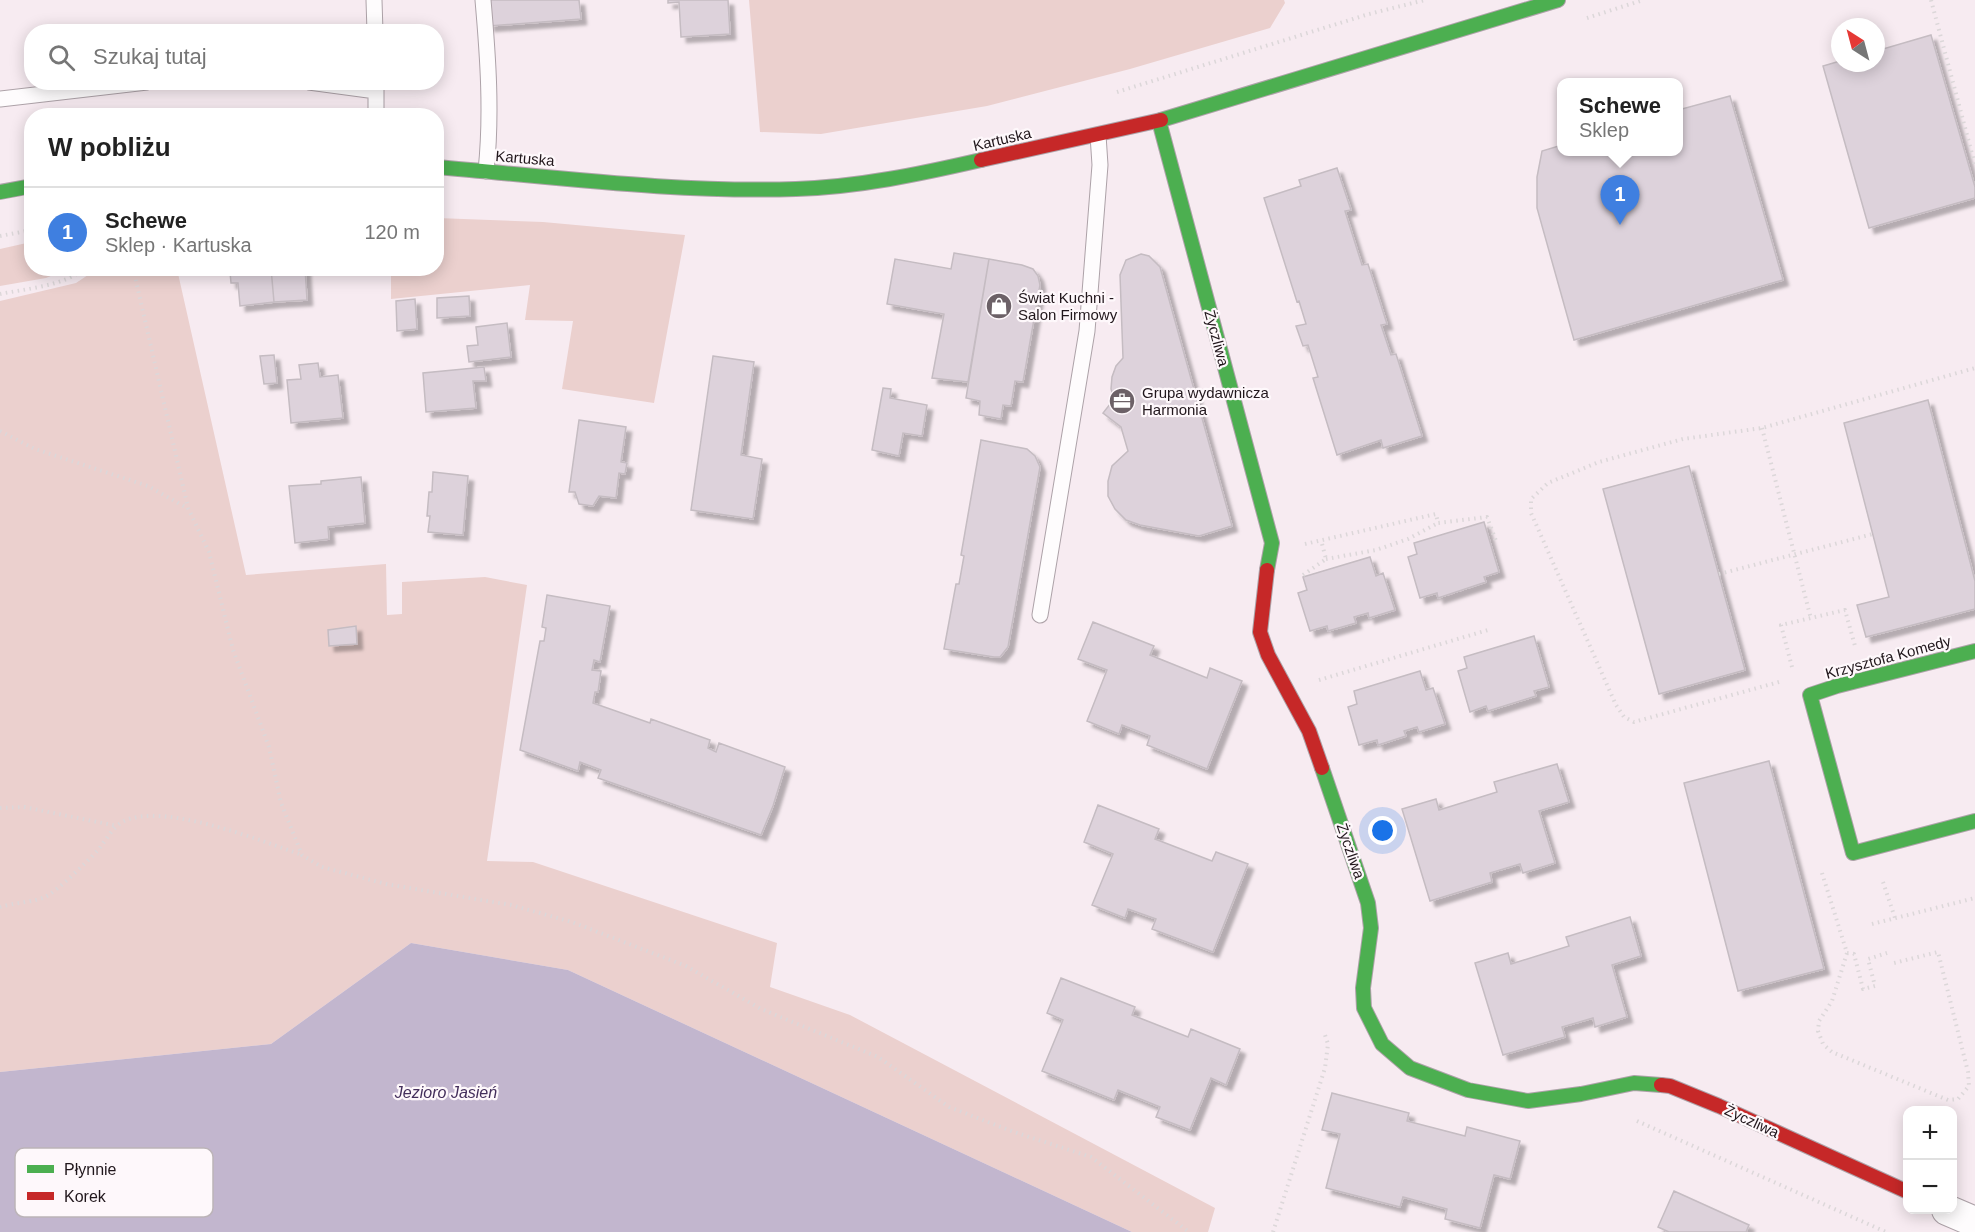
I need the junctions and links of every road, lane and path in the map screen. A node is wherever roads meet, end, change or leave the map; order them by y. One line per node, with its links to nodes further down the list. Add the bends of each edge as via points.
1 (374, 0): 6 (lane)
2 (483, 0): 16 (lane, via 489,57)
3 (1425, 0): 9 (path)
4 (1558, 0): 12 (street, Kartuska)
5 (1931, 0): 14 (path)
6 (375, 24)
7 (78, 90): 10 (lane)
8 (376, 90): 11 (lane)
9 (1113, 93)
10 (0, 99)
11 (376, 108)
12 (1159, 121): 13 (street, Kartuska); 32 (street, Życzliwa)
13 (1098, 135): 16 (street, Kartuska, via 893,180 798,189 705,189); 37 (lane, via 1100,165 1087,331)
14 (1975, 165)
15 (444, 168): 16 (street, Kartuska)
16 (486, 171)
17 (24, 188): 18 (street)
18 (0, 192)
19 (24, 232): 20 (path)
20 (0, 236)
21 (73, 276): 23 (path)
22 (135, 276): 27 (path)
23 (0, 294)
24 (1975, 368): 25 (path)
25 (1761, 428): 33 (path); 44 (path, via 1683,439 1599,462 1548,483 1531,499 1531,513 1624,717 1634,722)
26 (0, 431): 27 (path, via 35,449 148,486)
27 (188, 508): 50 (path, via 209,552 233,650)
28 (1438, 524): 30 (path, via 1436,514); 31 (path, via 1487,517); 34 (path, via 1408,540 1376,550)
29 (1873, 534): 33 (path)
30 (1321, 540): 32 (path, via 1290,547); 34 (path)
31 (1496, 541)
32 (1272, 543): 45 (street, Życzliwa, via 1260,632)
33 (1794, 554): 35 (path); 38 (path)
34 (1326, 559): 36 (path)
35 (1719, 574)
36 (1302, 576)
37 (1040, 615)
38 (1811, 619): 41 (path, via 1781,625); 43 (path, via 1845,610)
39 (1488, 630): 45 (path)
40 (1975, 651): 43 (street, Krzysztofa Komedy)
41 (1795, 678)
42 (1787, 680): 44 (path)
43 (1864, 680): 48 (street, Krzysztofa Komedy, via 1810,695 1853,853)
44 (1770, 684): 46 (path)
45 (1286, 689): 60 (street, Życzliwa, via 1309,731 1368,903 1371,928 1364,1008 1382,1044 1410,1068 1468,1090 1528,1101 1634,1083 1670,1086)
46 (1773, 694)
47 (0, 808): 49 (path, via 24,807)
48 (1975, 821)
49 (118, 826): 50 (path, via 137,816 200,822); 53 (path, via 97,851 45,897)
50 (302, 855): 63 (path, via 322,867 386,884 511,904 572,922 686,966 761,1009 878,1058 949,1107 1091,1157)
51 (1820, 865): 55 (path)
52 (1975, 898): 54 (path)
53 (0, 907)
54 (1872, 924)
55 (1847, 953): 56 (path, via 1854,954 1863,989 1875,986 1868,959); 57 (path, via 1832,1001 1819,1021 1823,1044 1832,1052 1937,1096 1958,1099 1970,1086 1938,952)
56 (1887, 953)
57 (1890, 964)
58 (1324, 1032): 64 (path, via 1328,1044 1325,1068)
59 (1637, 1120): 65 (path)
60 (1903, 1190)
61 (1957, 1214): 62 (street)
62 (1975, 1222)
63 (1189, 1232)
64 (1273, 1232)
65 (1886, 1232)

